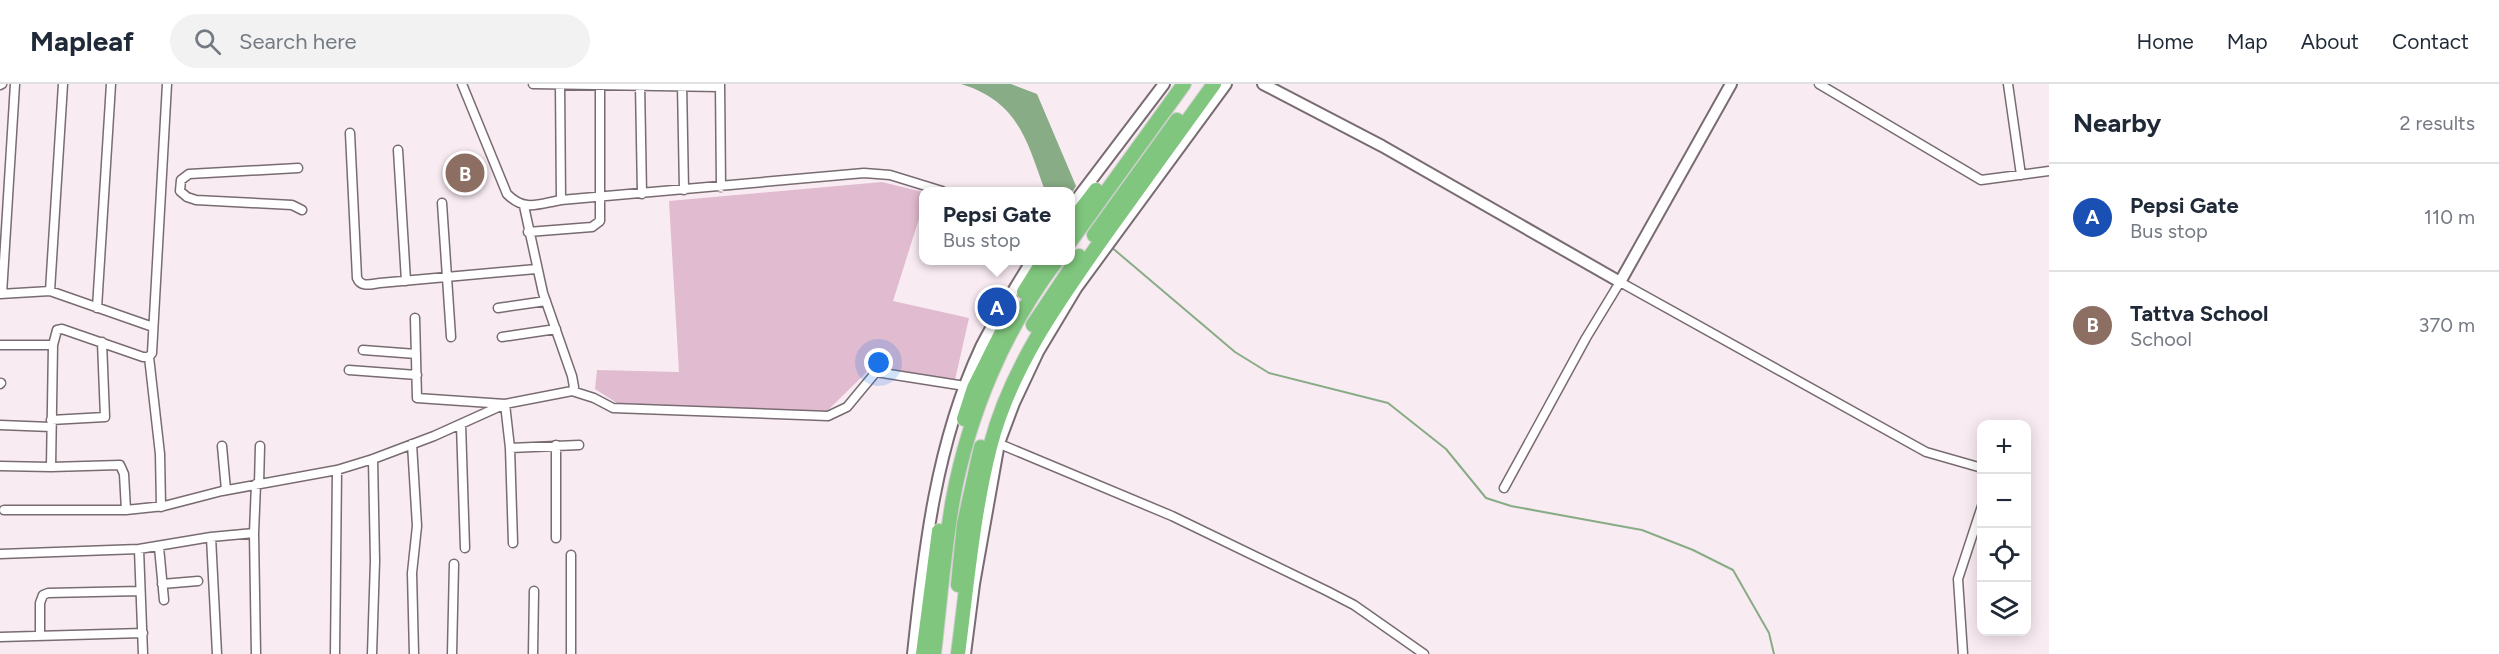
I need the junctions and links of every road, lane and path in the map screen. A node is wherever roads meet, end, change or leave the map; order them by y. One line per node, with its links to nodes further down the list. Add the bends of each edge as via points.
1 (15, 84): 49 (street)
2 (63, 84): 48 (street)
3 (111, 84): 51 (street)
4 (167, 84): 54 (street)
5 (462, 84): 34 (street, via 507,194)
6 (533, 84): 7 (street)
7 (560, 84): 18 (street); 32 (street)
8 (1164, 84): 36 (street)
9 (1173, 84): 36 (highway)
10 (1184, 84): 36 (highway)
11 (1203, 84): 39 (highway)
12 (1214, 84): 38 (highway)
13 (1226, 84): 38 (street)
14 (1263, 84): 47 (street)
15 (1731, 84): 47 (street)
16 (1818, 84): 26 (street, via 1981,180)
17 (2008, 84): 26 (street)
18 (600, 85): 19 (street); 31 (street)
19 (640, 85): 20 (street); 30 (street)
20 (682, 85): 21 (street); 29 (street)
21 (720, 86): 27 (street)
22 (350, 133): 46 (street, via 357,278 362,285)
23 (398, 150): 46 (street)
24 (298, 168): 35 (street, via 189,174 181,180 180,191 196,200 292,205)
25 (2049, 171): 26 (street)
26 (2021, 175)
27 (721, 187): 28 (street, via 864,173 890,175); 29 (street)
28 (927, 187)
29 (684, 190): 30 (street)
30 (642, 194): 31 (street)
31 (600, 197): 32 (street); 37 (street, via 598,225)
32 (561, 200): 34 (street)
33 (442, 203): 45 (street)
34 (524, 206): 37 (street)
35 (302, 210)
36 (1077, 213)
37 (528, 232): 44 (street)
38 (1106, 242): 72 (highway, via 1036,335 1014,382)
39 (1075, 263)
40 (1030, 265): 66 (street, via 990,331)
41 (1042, 265): 119 (highway, via 995,343 974,388 955,450 944,499)
42 (1054, 265): 120 (highway, via 1012,332 972,425 950,513)
43 (1073, 265): 121 (highway, via 1025,339 1004,384 980,453 969,500)
44 (536, 268): 45 (street); 50 (street)
45 (447, 277): 46 (street); 56 (street)
46 (406, 281)
47 (1620, 282): 82 (street, via 1926,452); 85 (street)
48 (50, 291): 49 (street); 51 (street)
49 (1, 294)
50 (546, 301): 52 (street); 55 (street)
51 (96, 308): 54 (street)
52 (498, 308)
53 (415, 318): 62 (street)
54 (153, 327): 63 (street)
55 (556, 329): 57 (street); 67 (street, via 572,376)
56 (451, 337)
57 (502, 337)
58 (102, 342): 60 (street, via 60,329); 63 (street); 69 (street, via 105,417)
59 (0, 345): 60 (street)
60 (53, 345): 69 (street)
61 (363, 350): 62 (street)
62 (416, 354): 65 (street)
63 (149, 357): 87 (street, via 160,454)
64 (349, 370): 65 (street)
65 (417, 375): 68 (street, via 417,398)
66 (965, 386): 67 (street, via 876,372 847,407 828,416 613,408); 118 (street, via 950,429 924,554)
67 (572, 391): 68 (street)
68 (505, 404): 70 (street); 78 (street)
69 (51, 423): 71 (street); 81 (street)
70 (461, 424): 73 (street); 96 (street)
71 (0, 425)
72 (996, 442): 122 (highway, via 976,514); 123 (street); 124 (street, via 1172,516 1327,591)
73 (412, 444): 79 (street); 114 (street, via 417,526 412,573)
74 (556, 445): 75 (street); 78 (street); 93 (street)
75 (579, 445)
76 (222, 446): 86 (street)
77 (260, 446): 84 (street)
78 (510, 448): 94 (street)
79 (373, 459): 83 (street); 113 (street)
80 (0, 466): 81 (street)
81 (51, 467): 89 (street, via 120,465)
82 (1977, 467)
83 (337, 470): 84 (street); 112 (street)
84 (257, 484): 86 (street); 91 (street)
85 (1504, 488)
86 (226, 490): 87 (street)
87 (161, 507): 89 (street)
88 (4, 510): 89 (street)
89 (126, 510)
90 (1977, 521): 125 (street, via 1958,579)
91 (254, 533): 92 (street); 111 (street)
92 (211, 537): 95 (street); 110 (street)
93 (556, 538)
94 (513, 543)
95 (159, 547): 97 (street); 102 (street)
96 (465, 548)
97 (139, 549): 98 (street); 103 (street)
98 (0, 554)
99 (571, 555): 117 (street)
100 (453, 564): 115 (street)
101 (198, 581): 102 (street)
102 (162, 584): 105 (street)
103 (140, 591): 106 (street); 107 (street, via 43,595)
104 (534, 591): 116 (street)
105 (164, 600)
106 (142, 633): 107 (street); 109 (street)
107 (40, 636): 108 (street)
108 (0, 637)
109 (143, 654)
110 (217, 654)
111 (255, 654)
112 (335, 654)
113 (372, 654)
114 (414, 654)
115 (452, 654)
116 (533, 654)
117 (572, 654)
118 (913, 654)
119 (923, 654)
120 (934, 654)
121 (949, 654)
122 (958, 654)
123 (965, 654)
124 (1424, 654)
125 (1963, 654)

